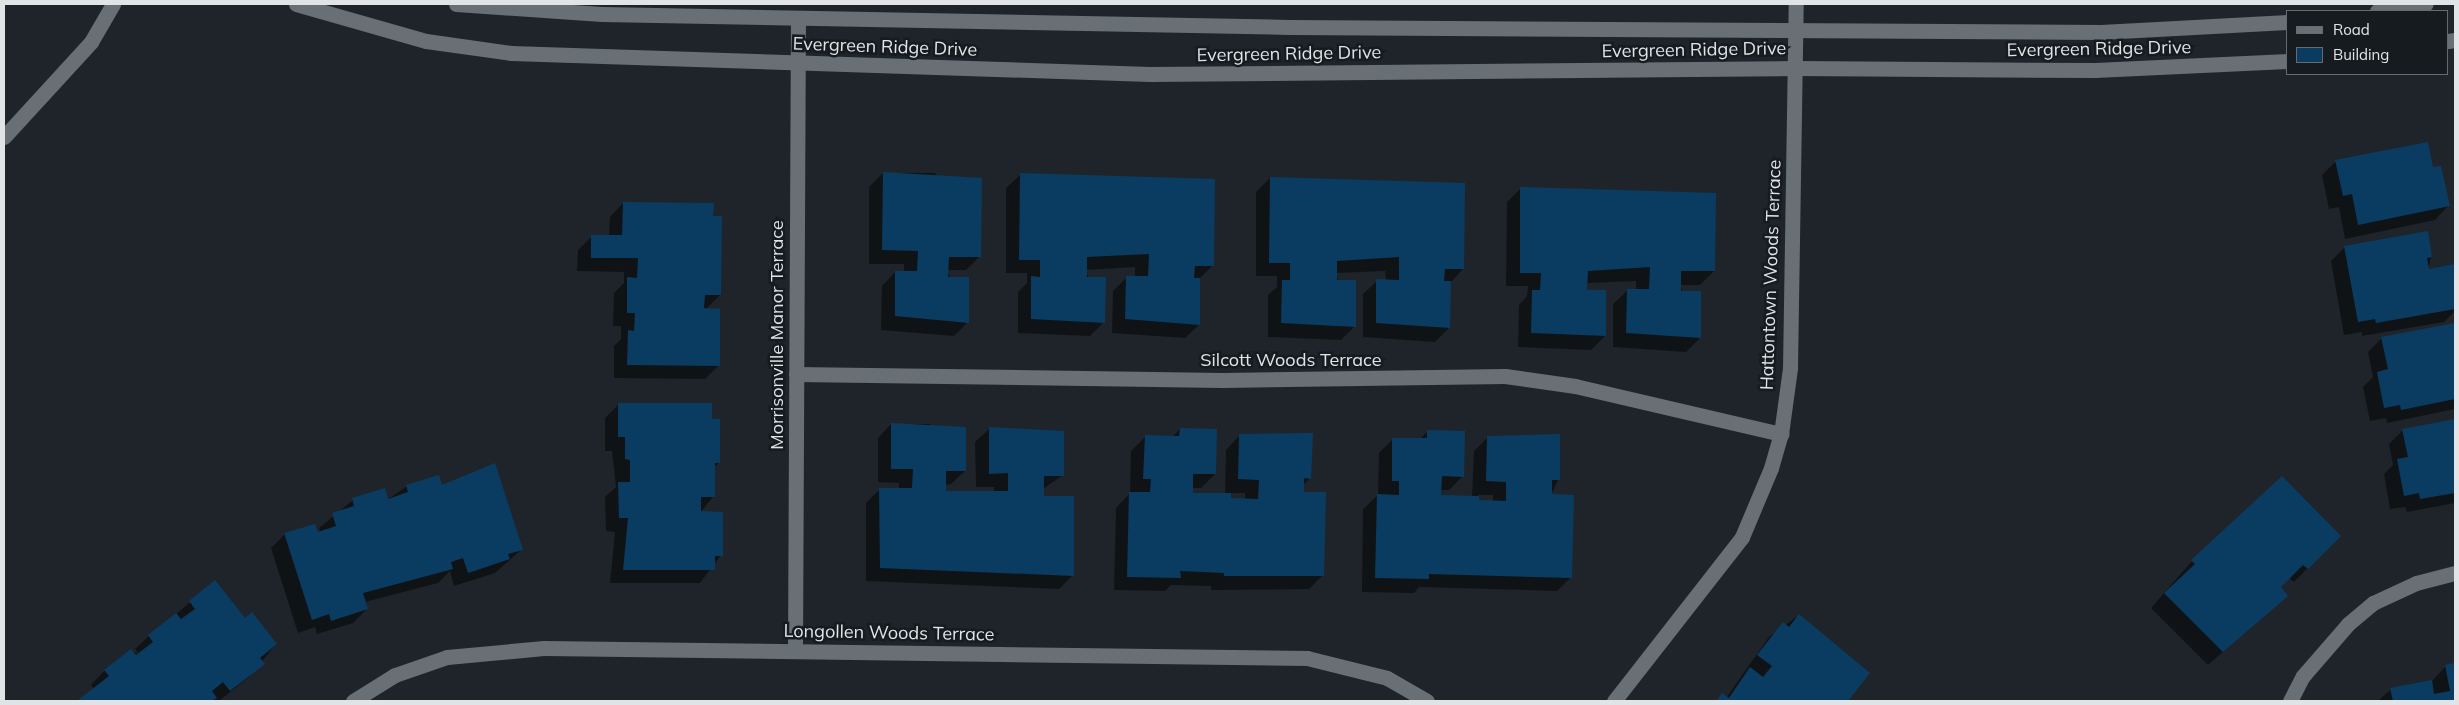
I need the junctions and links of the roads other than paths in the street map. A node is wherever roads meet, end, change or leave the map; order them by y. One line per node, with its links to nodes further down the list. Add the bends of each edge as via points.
1 (113, 4): 13 (street, via 91,42)
2 (296, 4): 11 (street, Evergreen Ridge Drive, via 426,41 511,53)
3 (456, 4): 7 (street, Evergreen Ridge Drive, via 602,14)
4 (1796, 4): 9 (street, Hattontown Woods Terrace)
5 (2426, 4): 6 (street)
6 (2384, 10)
7 (798, 19): 9 (street, Evergreen Ridge Drive); 11 (street, Morrisonville Manor Terrace)
8 (2286, 22): 9 (street, Evergreen Ridge Drive, via 2172,31)
9 (1796, 28): 12 (street, Hattontown Woods Terrace)
10 (2286, 61): 12 (street, Evergreen Ridge Drive, via 2095,70)
11 (796, 62): 12 (street, Evergreen Ridge Drive, via 1150,74); 14 (street, Morrisonville Manor Terrace)
12 (1796, 68): 15 (street, Hattontown Woods Terrace, via 1790,368)
13 (4, 137)
14 (796, 374): 15 (street, Silcott Woods Terrace, via 1222,380 1505,376 1575,386); 17 (street, Morrisonville Manor Terrace)
15 (1780, 434): 20 (street, Hattontown Woods Terrace, via 1772,468 1742,537)
16 (2455, 573): 21 (street, via 2416,583 2373,603 2348,624 2303,676)
17 (795, 650): 18 (street, Longollen Woods Terrace, via 544,648 480,652 421,665); 19 (street, Longollen Woods Terrace, via 1307,658 1387,678)
18 (353, 701)
19 (1427, 701)
20 (1614, 701)
21 (2290, 701)

